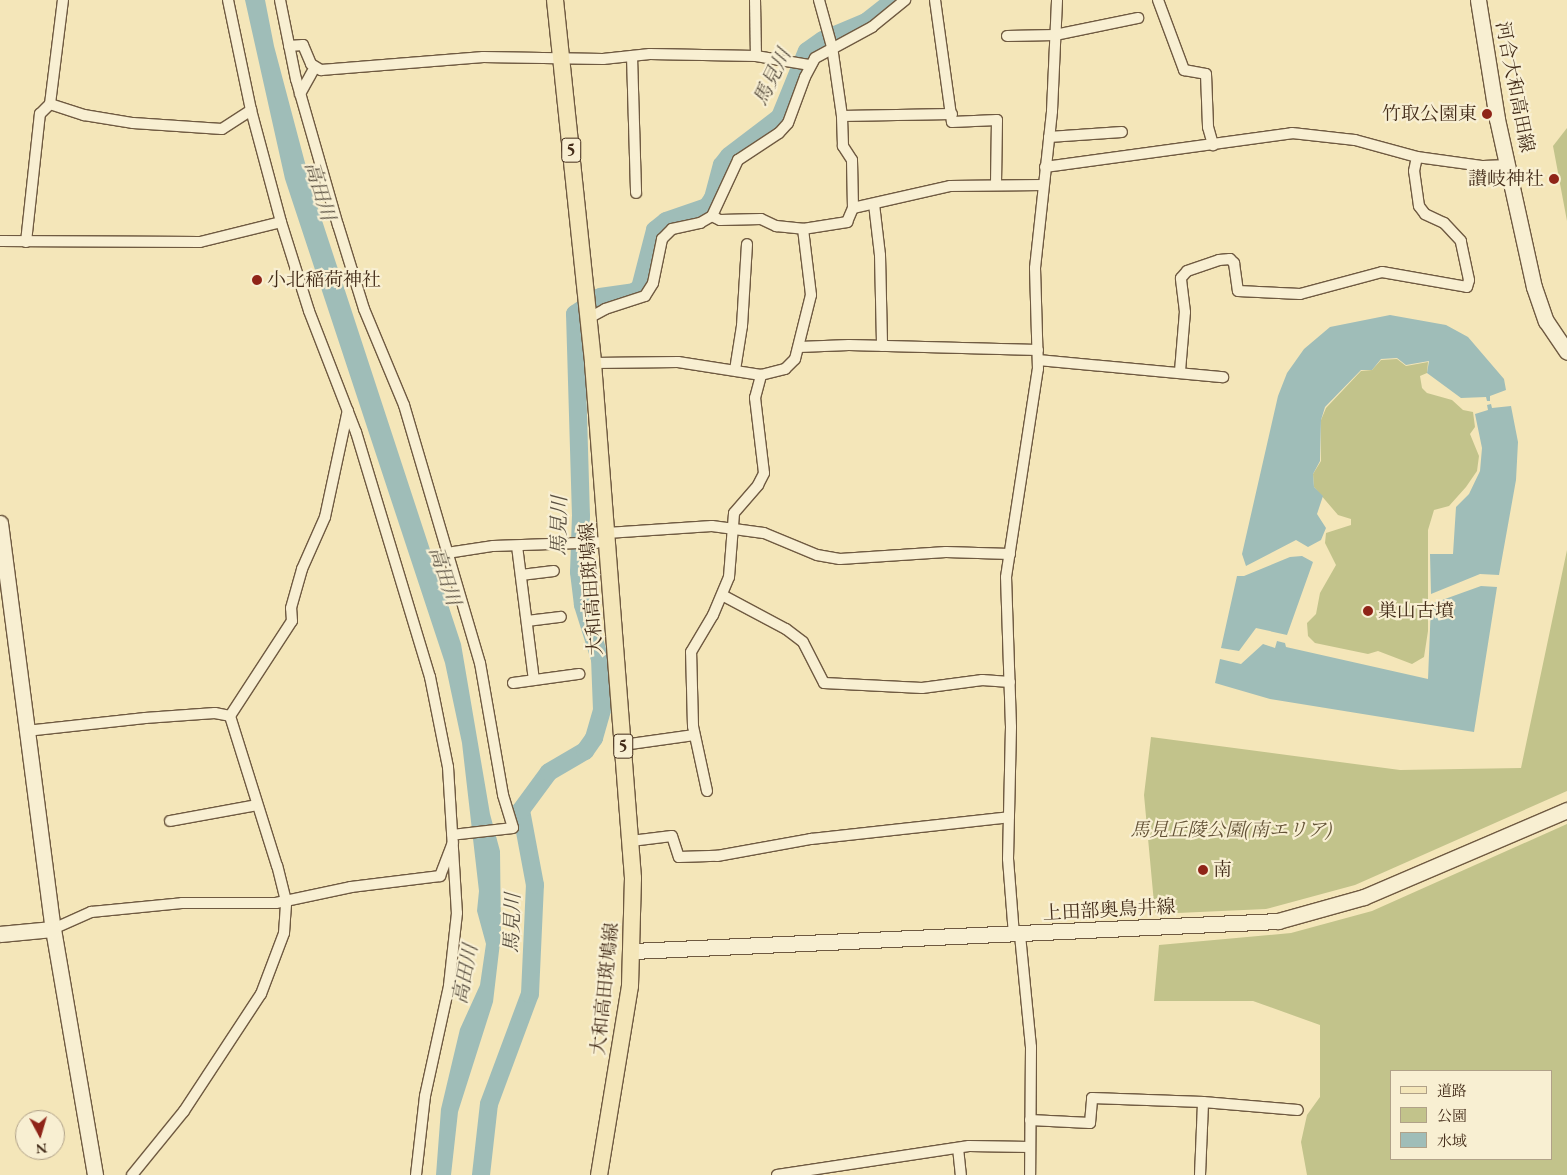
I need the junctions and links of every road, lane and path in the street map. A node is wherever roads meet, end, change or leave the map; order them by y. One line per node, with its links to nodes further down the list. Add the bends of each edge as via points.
1 (62, 0): 23 (street)
2 (228, 0): 24 (street)
3 (280, 0): 16 (street)
4 (555, 0): 17 (main road, 大和高田斑鳩線 / 5)
5 (755, 0): 19 (street)
6 (819, 0): 15 (street)
7 (905, 0): 15 (street, via 872,27)
8 (935, 0): 25 (street)
9 (1057, 0): 13 (street)
10 (1158, 0): 29 (street, via 1184,70 1206,74 1208,127)
11 (1478, 0): 31 (street, 河合大和高田線, via 1497,119)
12 (1138, 18): 13 (street)
13 (1055, 35): 14 (street); 28 (street)
14 (1008, 36)
15 (830, 42): 20 (street); 26 (street)
16 (289, 46): 21 (street, via 303,45); 22 (street)
17 (561, 56): 18 (street, via 603,59); 21 (street, via 484,57); 44 (main road, 大和高田斑鳩線 / 5)
18 (632, 56): 19 (street); 35 (street)
19 (756, 56): 20 (street)
20 (804, 64): 38 (street, via 788,123 779,133 738,160)
21 (314, 69): 22 (street)
22 (300, 94): 59 (street, via 358,290 404,405)
23 (50, 104): 24 (street, via 84,115 133,123 222,129); 42 (street, via 40,114)
24 (251, 110): 39 (street)
25 (952, 114): 26 (street); 33 (street, via 952,122 997,120)
26 (842, 116): 37 (street, via 843,146 852,160)
27 (1122, 132): 28 (street)
28 (1049, 137): 32 (street)
29 (1213, 145): 30 (street, via 1269,134 1303,133 1355,140); 32 (street)
30 (1417, 157): 31 (street, via 1483,166); 51 (street, via 1414,172 1419,206 1424,214 1444,223 1461,241 1469,280 1467,287 1382,272 1300,294 1238,291 1234,263 1219,260 1187,271 1181,278 1185,312)
31 (1509, 165): 47 (street, 河合大和高田線, via 1534,288 1546,321)
32 (1045, 167): 34 (street)
33 (996, 185): 34 (street); 36 (street, via 950,186)
34 (1043, 185): 48 (street, via 1035,268)
35 (636, 193)
36 (874, 204): 37 (street); 45 (street, via 881,263)
37 (854, 208): 40 (street, via 847,222)
38 (712, 216): 40 (street, via 720,220 761,219 776,226); 44 (street, via 700,223 672,229 662,239 653,283 645,296)
39 (281, 222): 42 (street, via 200,242); 54 (street, via 309,311)
40 (804, 229): 46 (street, via 811,295)
41 (0, 241): 42 (street)
42 (26, 242)
43 (747, 244): 50 (street, via 743,320)
44 (588, 311): 49 (main road, 大和高田斑鳩線 / 5)
45 (882, 346): 46 (street); 48 (street)
46 (799, 347): 52 (street, via 791,365)
47 (1567, 352)
48 (1038, 355): 51 (street); 60 (street)
49 (593, 363): 50 (street, via 678,362); 57 (main road, 大和高田斑鳩線 / 5)
50 (735, 370): 52 (street)
51 (1180, 371): 53 (street)
52 (761, 375): 56 (street, via 756,398 764,473 734,513)
53 (1223, 377)
54 (348, 410): 70 (street, via 325,517 302,569 291,608 292,621); 79 (street, via 430,677 448,767)
55 (0, 523): 71 (street)
56 (734, 529): 57 (street, via 700,526); 60 (street, via 764,533 832,558 946,552); 63 (street, via 729,577)
57 (607, 538): 58 (street, via 588,544); 73 (main road, 大和高田斑鳩線 / 5)
58 (517, 546): 59 (street); 62 (street)
59 (448, 553): 79 (street, via 478,653 513,828)
60 (1010, 554): 68 (street, via 1006,591)
61 (554, 571): 62 (street)
62 (521, 575): 65 (street)
63 (722, 595): 68 (street, via 786,629 803,642 824,683 922,688 982,680); 72 (street, via 691,652)
64 (561, 617): 65 (street)
65 (527, 621): 67 (street)
66 (579, 674): 67 (street)
67 (534, 680): 69 (street)
68 (1010, 682): 77 (street)
69 (513, 683)
70 (230, 716): 71 (street, via 215,713 145,718); 75 (street)
71 (26, 731): 82 (street)
72 (694, 735): 73 (street); 74 (street)
73 (623, 745): 80 (main road, 大和高田斑鳩線 / 5)
74 (707, 791)
75 (257, 805): 78 (street); 81 (street)
76 (1567, 810): 84 (street, 上田部奥鳥井線, via 1364,897 1306,915 1229,925)
77 (1009, 817): 80 (street, via 820,838 717,856 679,857 672,836); 84 (street, via 1008,859)
78 (170, 821)
79 (454, 837): 81 (street, via 440,876 351,887); 91 (street, via 458,900 453,959 425,1096)
80 (631, 841): 85 (main road, 大和高田斑鳩線 / 5)
81 (286, 901): 82 (street, via 182,902 91,912); 93 (street, via 284,932 260,994 184,1111)
82 (53, 929): 83 (street); 92 (street)
83 (0, 934)
84 (1017, 935): 85 (street, 上田部奥鳥井線); 88 (street, via 1031,1039)
85 (633, 951): 95 (main road, 大和高田斑鳩線 / 5)
86 (1203, 1102): 87 (street); 88 (street, via 1092,1098 1090,1123); 99 (street)
87 (1298, 1110)
88 (1030, 1120): 89 (street)
89 (1030, 1147): 90 (street); 98 (street)
90 (958, 1148): 96 (street, via 896,1160 811,1168); 97 (street)
91 (417, 1170): 94 (street)
92 (95, 1175)
93 (132, 1175)
94 (411, 1175)
95 (599, 1175)
96 (776, 1175)
97 (961, 1175)
98 (1030, 1175)
99 (1200, 1175)

